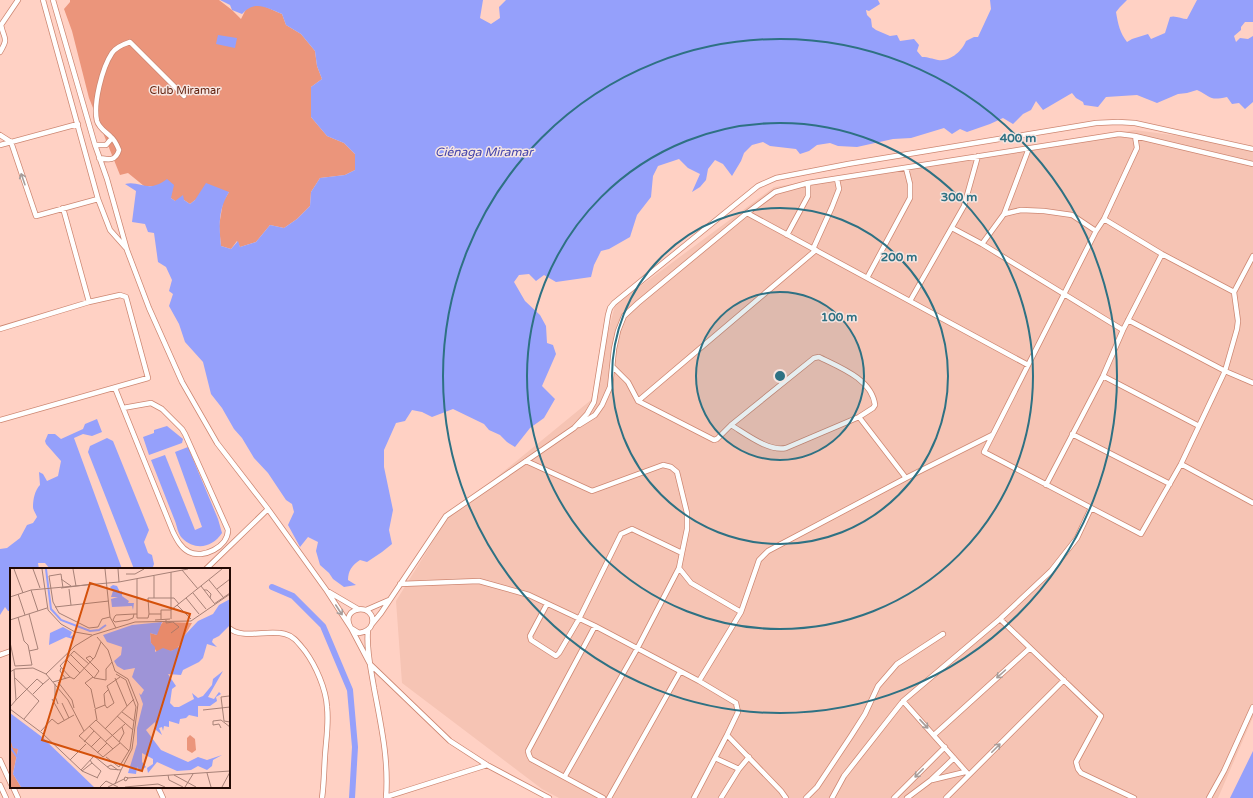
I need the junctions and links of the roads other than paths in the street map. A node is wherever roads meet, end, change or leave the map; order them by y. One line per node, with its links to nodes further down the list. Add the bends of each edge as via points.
1 (18, 0): 4 (street, via 1,26 6,38)
2 (43, 0): 6 (street)
3 (53, 0): 12 (street)
4 (0, 52)
5 (184, 96): 9 (street, via 130,42 124,44 112,52 96,100 97,122)
6 (78, 124): 10 (street); 21 (street)
7 (0, 135): 10 (street)
8 (1135, 136): 13 (street, via 1119,134); 17 (street); 25 (street, via 1137,148)
9 (112, 138): 12 (street, via 106,145); 16 (street, via 119,150 118,155 109,160)
10 (11, 142): 11 (street); 22 (street, one-way to 10, via 36,216)
11 (0, 145)
12 (95, 145): 16 (street)
13 (1029, 148): 15 (street); 24 (street)
14 (1253, 149): 54 (street, via 1135,123 1096,123 776,178 758,186 614,303 608,315 594,402)
15 (978, 156): 18 (street); 26 (street, via 964,206)
16 (99, 158): 30 (street, via 108,179)
17 (1253, 164)
18 (906, 168): 19 (street); 34 (street, via 910,198)
19 (837, 179): 20 (street); 31 (street, via 839,189)
20 (808, 183): 23 (street, via 775,192); 28 (street, via 808,196)
21 (98, 199): 22 (street); 30 (street, via 110,230)
22 (63, 208): 38 (street)
23 (747, 213): 28 (street); 43 (street, via 624,316 614,349)
24 (1004, 214): 27 (street, via 1020,210 1072,215); 29 (street)
25 (1104, 219): 27 (street); 32 (street)
26 (952, 228): 29 (street); 37 (street)
27 (1096, 231): 36 (street)
28 (788, 235): 31 (street)
29 (982, 244): 36 (street)
30 (127, 250): 64 (street, via 182,382 217,443)
31 (814, 250): 34 (street); 48 (street)
32 (1162, 254): 35 (street); 39 (street)
33 (1253, 256): 35 (street)
34 (867, 278): 37 (street)
35 (1234, 292): 44 (street, via 1238,321)
36 (1065, 294): 41 (street); 42 (street)
37 (910, 301): 42 (street)
38 (89, 302): 40 (street); 47 (street, via 120,295 126,297 148,378)
39 (1128, 320): 41 (street); 44 (street)
40 (0, 329)
41 (1123, 330): 45 (street)
42 (1028, 365): 56 (street)
43 (613, 367): 48 (street, via 628,382); 54 (street, via 610,387 602,405 595,415)
44 (1225, 371): 46 (street); 53 (street)
45 (1103, 376): 53 (street); 55 (street)
46 (1253, 383)
47 (115, 388): 49 (street); 51 (street)
48 (638, 401): 52 (street, via 710,439 717,439)
49 (123, 408): 49 (street, via 144,403 157,405 185,434 228,530 228,536 216,549 204,553 191,553 179,543)
50 (859, 417): 52 (street, via 779,450); 52 (street, via 875,405 870,392 850,372 816,357); 59 (street)
51 (0, 419)
52 (731, 425)
53 (1199, 426): 58 (street)
54 (574, 428): 57 (street)
55 (1072, 434): 60 (street); 61 (street)
56 (992, 435): 59 (street); 61 (street, via 984,452)
57 (526, 461): 65 (street, via 592,491 663,464 671,467 677,472 687,513); 68 (street, via 446,516)
58 (1181, 464): 60 (street); 62 (street)
59 (906, 478): 74 (street, via 768,551 756,566)
60 (1170, 484): 63 (street, via 1141,534)
61 (1046, 485): 63 (street)
62 (1253, 503)
63 (1091, 508): 76 (street, via 1077,538 1050,571)
64 (268, 509): 66 (street); 69 (street)
65 (682, 553): 67 (street); 75 (street, via 632,529 627,530 621,534)
66 (207, 568)
67 (679, 568): 74 (street, via 692,583); 84 (street)
68 (400, 584): 70 (street); 71 (street, via 479,581 530,595)
69 (327, 592): 72 (street); 79 (street, one-way to 79)
70 (391, 599): 73 (street); 77 (street)
71 (547, 604): 75 (street); 75 (street, via 530,636 531,640 556,656)
72 (358, 609): 73 (street); 79 (street, via 349,617)
73 (366, 610): 77 (street, via 370,614)
74 (741, 612): 90 (street)
75 (579, 619): 78 (street)
76 (1000, 620): 83 (street); 91 (street)
77 (372, 624): 81 (street)
78 (595, 626): 84 (street); 103 (street, via 528,751 531,759)
79 (351, 628): 81 (street, via 359,633); 87 (street)
80 (230, 629): 112 (street, via 243,634 277,632 290,635 308,655 320,678 327,706)
81 (368, 630): 87 (street)
82 (943, 634): 120 (street, via 897,664 878,686 851,736 817,787)
83 (1030, 648): 89 (street); 94 (street, one-way to 94)
84 (637, 649): 88 (street); 103 (street)
85 (10, 651): 86 (street)
86 (0, 655)
87 (370, 664): 100 (street, via 450,741); 113 (street, via 386,753)
88 (680, 672): 90 (street); 116 (street)
89 (1064, 680): 102 (street, one-way to 89); 125 (street, via 1101,716 1076,762 1078,770)
90 (699, 681): 93 (street, via 736,703 738,712)
91 (903, 701): 94 (street, one-way to 94); 121 (street, via 844,776)
92 (1253, 707): 126 (street)
93 (727, 735): 96 (street); 97 (street)
94 (934, 735): 95 (street)
95 (945, 747): 98 (street); 122 (street, one-way to 122)
96 (749, 757): 101 (street); 119 (street)
97 (715, 758): 101 (street); 117 (street)
98 (954, 758): 102 (street); 104 (street)
99 (0, 760): 105 (street)
100 (487, 765): 113 (street); 114 (street)
101 (739, 769): 118 (street)
102 (967, 774): 104 (street); 124 (street)
103 (565, 776): 115 (street)
104 (931, 780): 123 (street)
105 (10, 782)
106 (0, 785): 109 (street)
107 (13, 788): 110 (street)
108 (158, 788): 111 (street)
109 (6, 798)
110 (18, 798)
111 (163, 798)
112 (322, 798)
113 (386, 798)
114 (549, 798)
115 (603, 798)
116 (609, 798)
117 (694, 798)
118 (721, 798)
119 (786, 798)
120 (806, 798)
121 (832, 798)
122 (894, 798)
123 (907, 798)
124 (946, 798)
125 (1134, 798)
126 (1209, 798)

